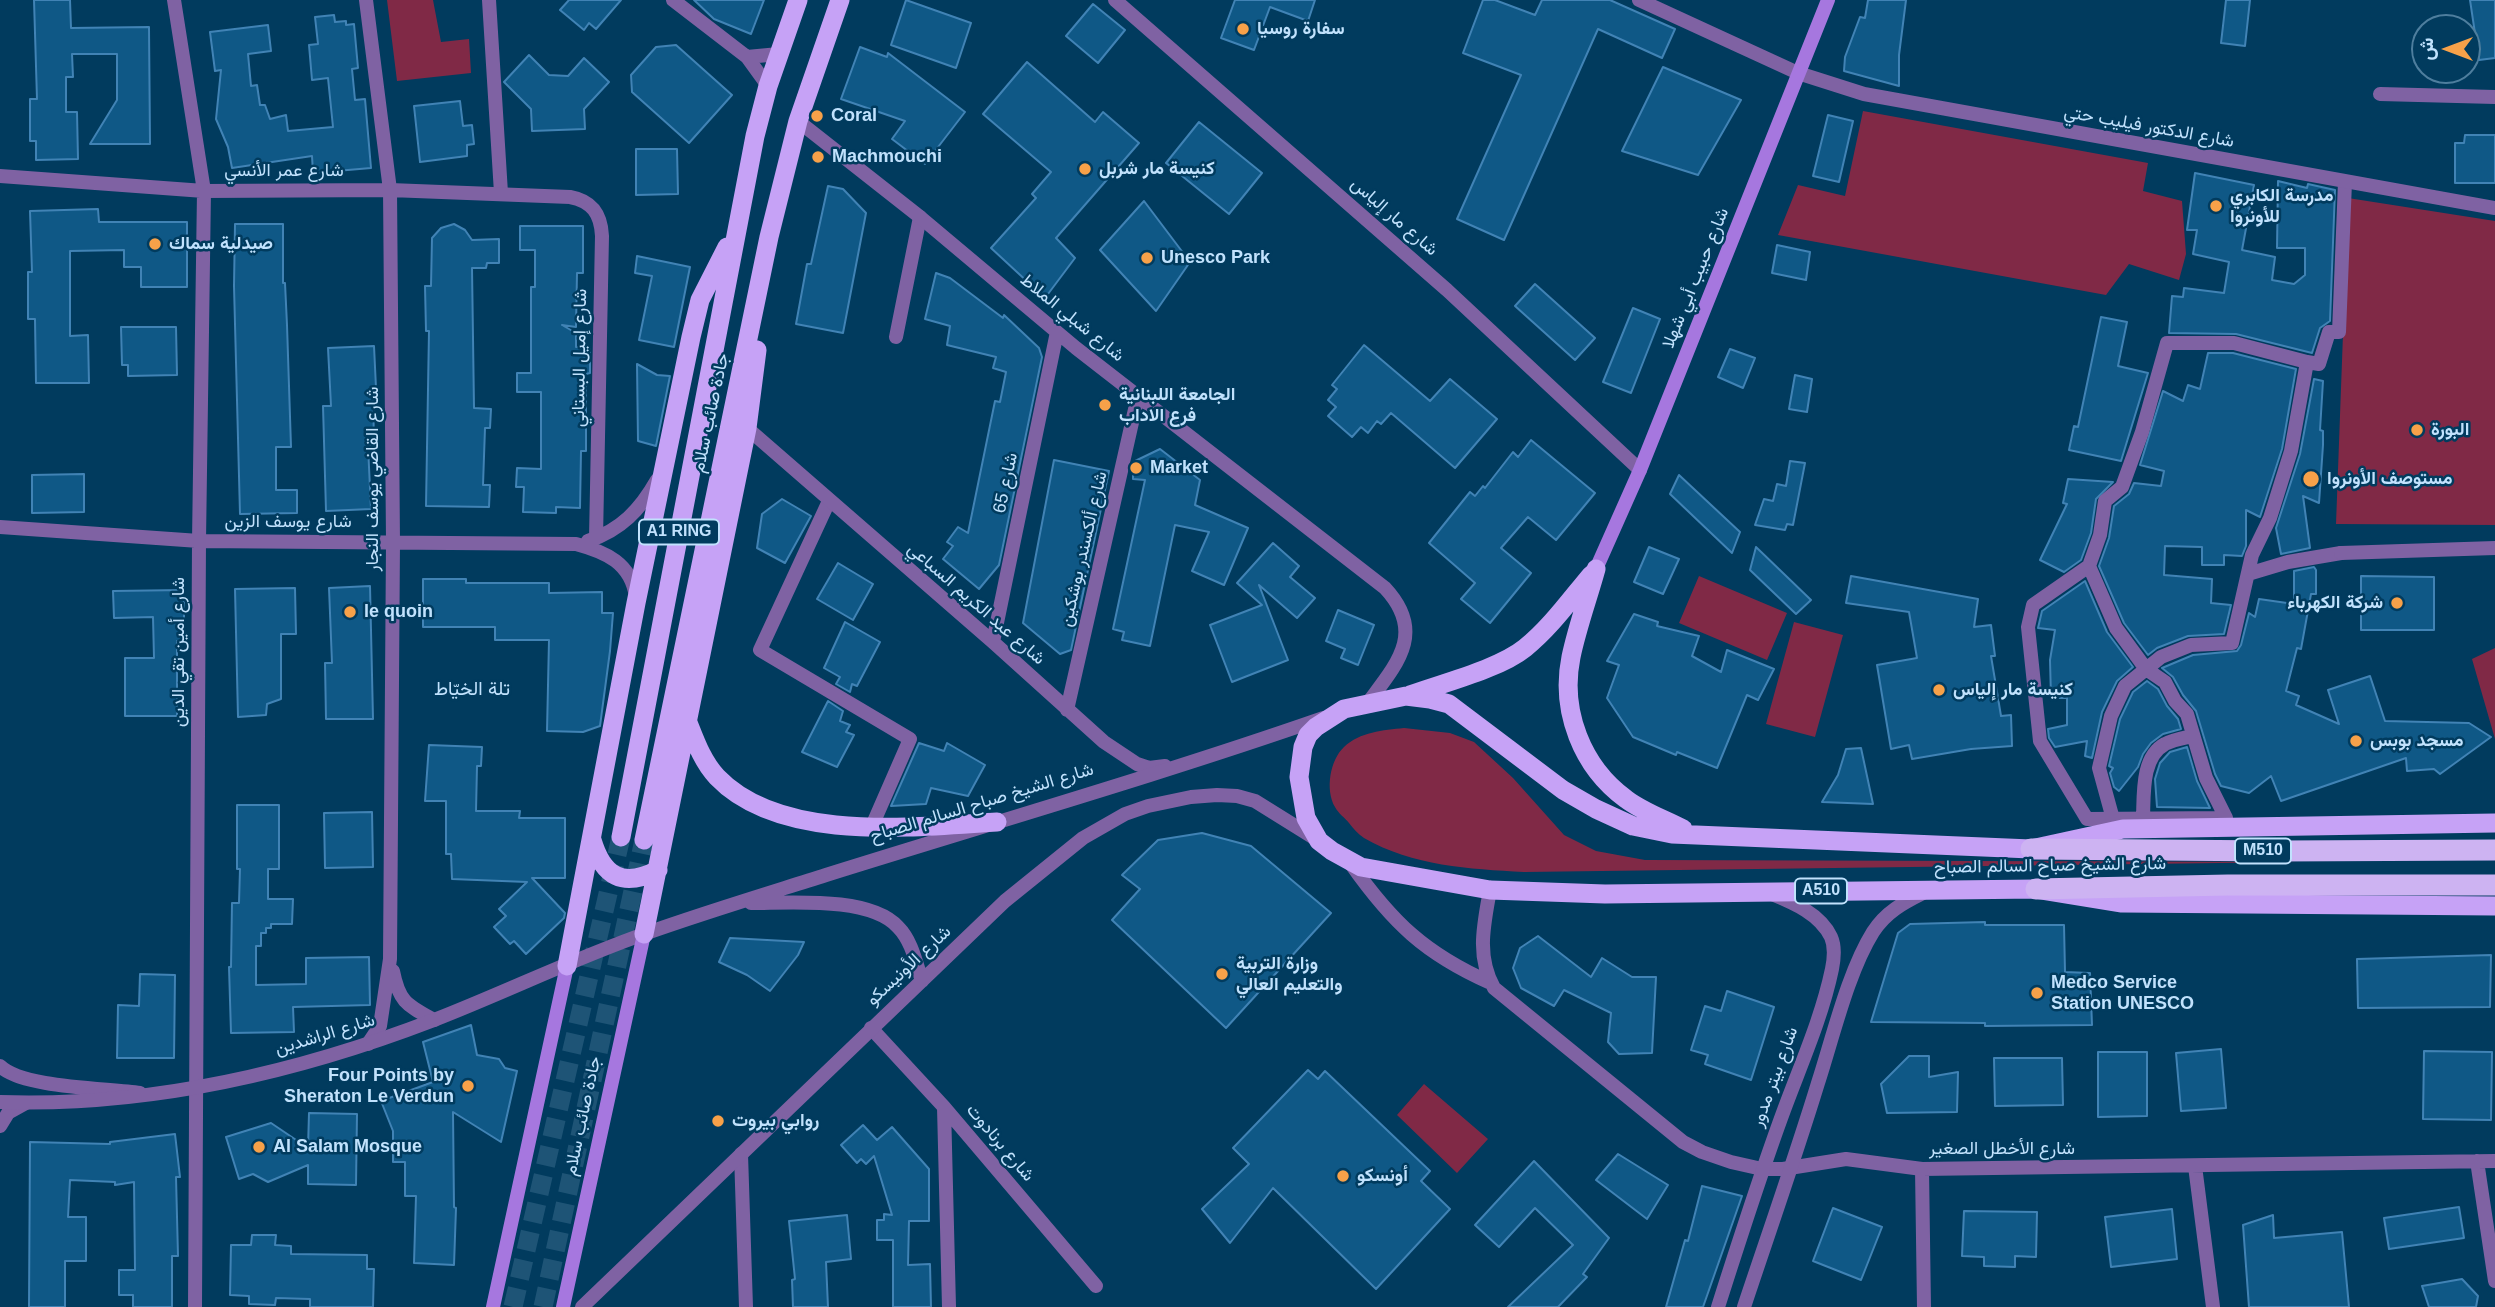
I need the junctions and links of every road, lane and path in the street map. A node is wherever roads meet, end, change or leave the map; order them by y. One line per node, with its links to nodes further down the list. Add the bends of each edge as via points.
1 (173, 0): 20 (street, شارع أمين تقي الدين)
2 (366, 0): 19 (street, شارع القاضي يوسف النجار)
3 (489, 0): 21 (street)
4 (673, 0): 11 (street)
5 (798, 0): 10 (highway, جادة صائب سلام / A1 RING)
6 (840, 0): 16 (highway, جادة صائب سلام / A1 RING)
7 (1115, 0): 33 (street, شارع مار إلياس, via 1447,289)
8 (1639, 0): 12 (street, شارع الدكتور فيليب حتي)
9 (1828, 0): 12 (main road, شارع حبيب أبي شهلا)
10 (779, 54): 11 (street); 13 (highway, جادة صائب سلام / A1 RING)
11 (747, 57): 13 (street)
12 (1798, 74): 18 (street, شارع الدكتور فيليب حتي, via 1864,94); 33 (main road, شارع حبيب أبي شهلا)
13 (768, 86): 25 (highway, جادة صائب سلام / A1 RING)
14 (2380, 94): 15 (street)
15 (2495, 97)
16 (798, 121): 24 (street, شارع شبلي الملاط); 26 (highway, جادة صائب سلام / A1 RING)
17 (0, 176): 20 (street, شارع عمر الأنسي)
18 (2345, 183): 23 (street, شارع الدكتور فيليب حتي); 29 (street, via 2339,332 2329,332 2319,363)
19 (390, 190): 20 (street, شارع عمر الأنسي); 21 (street, شارع عمر الأنسي); 38 (street, شارع القاضي يوسف النجار)
20 (204, 191): 37 (street, شارع أمين تقي الدين)
21 (500, 194): 22 (street, شارع عمر الأنسي)
22 (569, 197): 36 (street, شارع إميل البستاني, via 591,205 602,227)
23 (2495, 208)
24 (920, 217): 27 (street, شارع شبلي الملاط); 28 (street)
25 (737, 227): 32 (highway, via 700,300); 59 (highway, جادة صائب سلام / A1 RING)
26 (769, 237): 31 (highway); 62 (highway, جادة صائب سلام / A1 RING)
27 (1058, 332): 30 (street, شارع شبلي الملاط); 45 (street, شارع 65)
28 (897, 337)
29 (2307, 362): 41 (street, via 2234,343 2167,343 2122,487 2105,501); 43 (street, via 2291,451)
30 (1138, 396): 48 (street, شارع شبلي الملاط, via 1385,587 1402,615 1405,639 1398,662); 49 (street, شارع ألكسندر بوشكين)
31 (747, 428): 34 (street, شارع عبد الكريم السباعي); 51 (highway)
32 (663, 470): 36 (street, شارع يوسف الزين, via 634,515); 44 (highway)
33 (1640, 470): 42 (main road, شارع حبيب أبي شهلا)
34 (829, 501): 45 (street, شارع عبد الكريم السباعي); 58 (street, via 760,650 910,739)
35 (0, 527): 37 (street, شارع يوسف الزين)
36 (596, 538): 39 (street, شارع يوسف الزين)
37 (199, 541): 38 (street, شارع يوسف الزين); 84 (street, شارع أمين تقي الدين)
38 (393, 542): 39 (street, شارع يوسف الزين); 76 (street, شارع القاضي يوسف النجار)
39 (576, 544): 44 (street, شارع يوسف الزين, via 616,559 631,579)
40 (2495, 548): 43 (street, via 2341,553)
41 (2090, 566): 46 (street, via 2116,628); 55 (street, via 2033,605 2028,627 2040,741 2087,819)
42 (1596, 569): 47 (highway, via 1524,649); 60 (highway, via 1569,674 1578,737 1595,769 1627,800)
43 (2248, 574): 46 (street, via 2232,643 2191,645 2161,657)
44 (636, 603): 61 (highway)
45 (993, 642): 49 (street, شارع عبد الكريم السباعي)
46 (2146, 669): 52 (street, via 2165,682 2188,713); 55 (street, via 2125,686 2111,716 2099,768)
47 (1406, 696): 48 (highway); 60 (highway, شارع الشيخ صباح السالم الصباح, via 1449,705 1596,809 1633,826)
48 (1367, 704): 50 (highway)
49 (1067, 710): 53 (street, شارع عبد الكريم السباعي, via 1137,764 1149,768)
50 (1338, 712): 53 (street, شارع الشيخ صباح السالم الصباح); 63 (highway, A510, via 1308,735 1300,761 1306,818)
51 (687, 719): 58 (highway, via 716,776 747,799 784,815); 67 (highway)
52 (2192, 736): 54 (street, via 2165,744 2151,755); 54 (street, via 2226,818)
53 (1197, 761): 56 (street, شارع الشيخ صباح السالم الصباح)
54 (2143, 818): 55 (street)
55 (2113, 819)
56 (997, 822): 58 (highway); 73 (street, شارع الشيخ صباح السالم الصباح)
57 (2495, 823): 64 (highway, via 2123,829)
58 (872, 826)
59 (621, 837)
60 (1699, 837): 64 (highway, شارع الشيخ صباح السالم الصباح)
61 (591, 839): 67 (highway, via 601,862 616,876 635,880); 77 (highway)
62 (644, 840)
63 (1320, 841): 66 (highway, A510); 78 (street, شارع الأونيسكو, via 1255,801 1237,796 1191,797 1147,806 1103,825 1039,872)
64 (2031, 849): 65 (highway, شارع الشيخ صباح السالم الصباح / M510)
65 (2495, 850)
66 (1351, 863): 70 (highway, A510); 79 (street, via 1383,908 1422,944)
67 (658, 870): 75 (highway)
68 (2495, 885): 69 (highway, شارع الشيخ صباح السالم الصباح / M510)
69 (2036, 889): 72 (highway, شارع الشيخ صباح السالم الصباح / A510); 74 (highway, via 2122,903)
70 (1490, 890): 71 (highway, شارع الشيخ صباح السالم الصباح / A510, via 1605,894); 79 (street, via 1482,941)
71 (1765, 891): 72 (highway, شارع الشيخ صباح السالم الصباح / A510); 95 (street, شارع بيتر مدور, via 1817,919 1832,937 1833,959 1821,1007)
72 (1927, 891): 94 (street, via 1894,908 1865,948)
73 (736, 904): 75 (street, شارع الشيخ صباح السالم الصباح); 78 (street, via 819,904 882,914 909,943)
74 (2495, 906)
75 (644, 934): 77 (street, شارع الراشدين); 103 (main road, جادة صائب سلام)
76 (390, 959): 80 (street, شارع القاضي يوسف النجار, via 397,992 411,1007); 82 (street, شارع القاضي يوسف النجار, via 380,1026)
77 (567, 966): 80 (street, شارع الراشدين); 102 (main road)
78 (922, 981): 81 (street, شارع الأونيسكو)
79 (1491, 983): 95 (street, شارع الأخطل الصغير, via 1502,997 1683,1142 1724,1160)
80 (434, 1020): 82 (street, شارع الراشدين)
81 (871, 1028): 88 (street, شارع برنادوت); 90 (street, شارع الأونيسكو)
82 (368, 1044): 84 (street, شارع الراشدين)
83 (0, 1066): 85 (street, via 33,1082)
84 (195, 1088): 85 (street, شارع الراشدين); 101 (street, شارع أمين تقي الدين)
85 (152, 1095): 87 (street, شارع الراشدين)
86 (0, 1102): 87 (street, شارع الراشدين)
87 (26, 1103): 89 (street, via 8,1113)
88 (944, 1107): 100 (street, شارع برنادوت); 106 (street)
89 (0, 1126)
90 (741, 1154): 104 (street, شارع الأونيسكو); 105 (street)
91 (2477, 1161): 92 (street, شارع الأخطل الصغير); 93 (street, شارع الأخطل الصغير); 99 (street)
92 (2495, 1161)
93 (2195, 1166): 96 (street, شارع الأخطل الصغير); 110 (street)
94 (1791, 1168): 95 (street, شارع الأخطل الصغير); 96 (street, شارع الأخطل الصغير, via 1846,1159); 98 (street)
95 (1762, 1169): 97 (street, شارع بيتر مدور)
96 (1922, 1169): 109 (street)
97 (1735, 1254): 98 (street); 107 (street, شارع بيتر مدور)
98 (1760, 1259): 108 (street)
99 (2495, 1281)
100 (1096, 1286)
101 (195, 1307)
102 (493, 1307)
103 (563, 1307)
104 (582, 1307)
105 (746, 1307)
106 (949, 1307)
107 (1718, 1307)
108 (1744, 1307)
109 (1924, 1307)
110 (2213, 1307)

